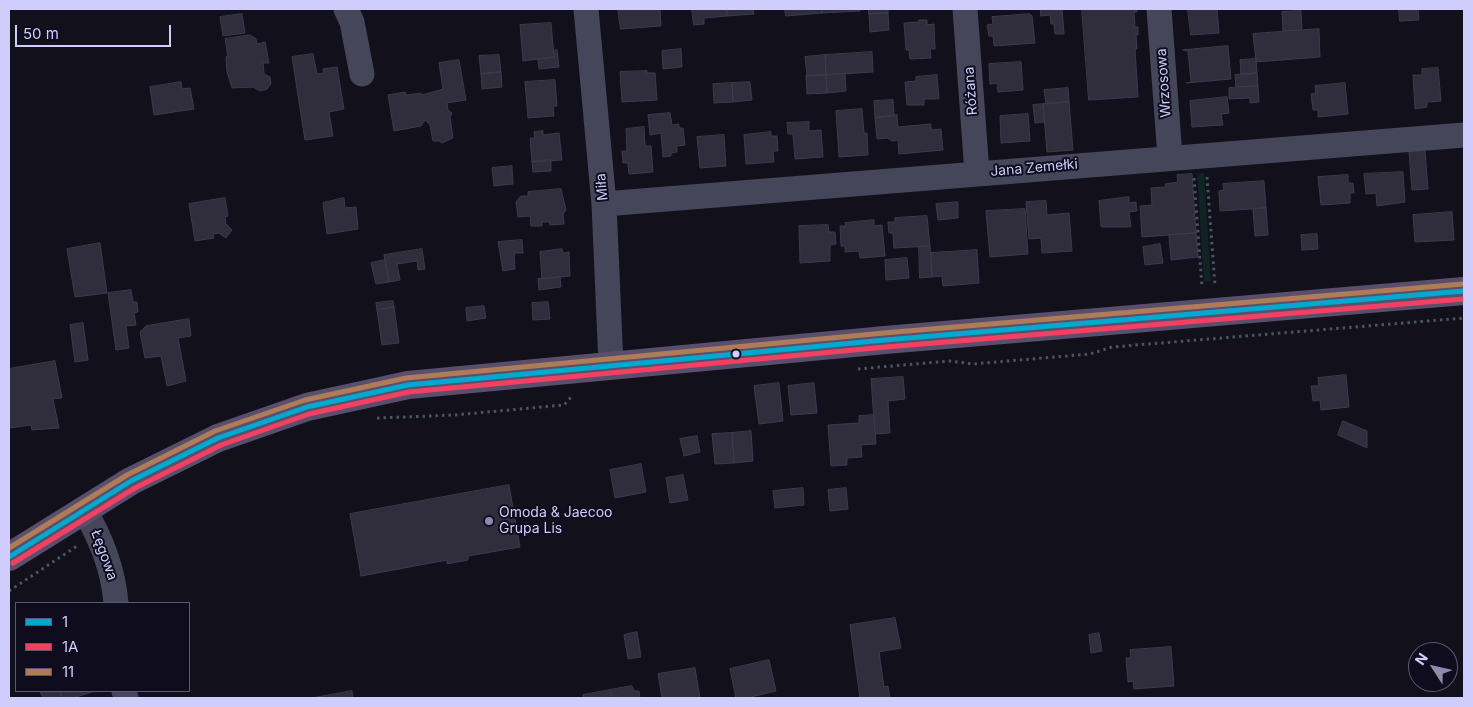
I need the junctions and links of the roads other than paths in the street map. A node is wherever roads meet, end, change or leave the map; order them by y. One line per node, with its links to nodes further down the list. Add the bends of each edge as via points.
1 (346, 9): 5 (street, via 352,22)
2 (586, 9): 9 (street, Miła)
3 (965, 9): 8 (street, Różana)
4 (1159, 9): 7 (street, Wrzosowa)
5 (362, 74)
6 (1464, 135): 7 (street, Jana Zemełki)
7 (1189, 155): 8 (street, Jana Zemełki)
8 (977, 173): 9 (street, Jana Zemełki)
9 (604, 204): 11 (street, Miła)
10 (1464, 291): 11 (main road)
11 (612, 365): 12 (main road, via 408,385 307,407 209,442)
12 (84, 509): 13 (main road); 14 (street, Łęgowa, via 98,533 111,570)
13 (9, 557)
14 (116, 602)

